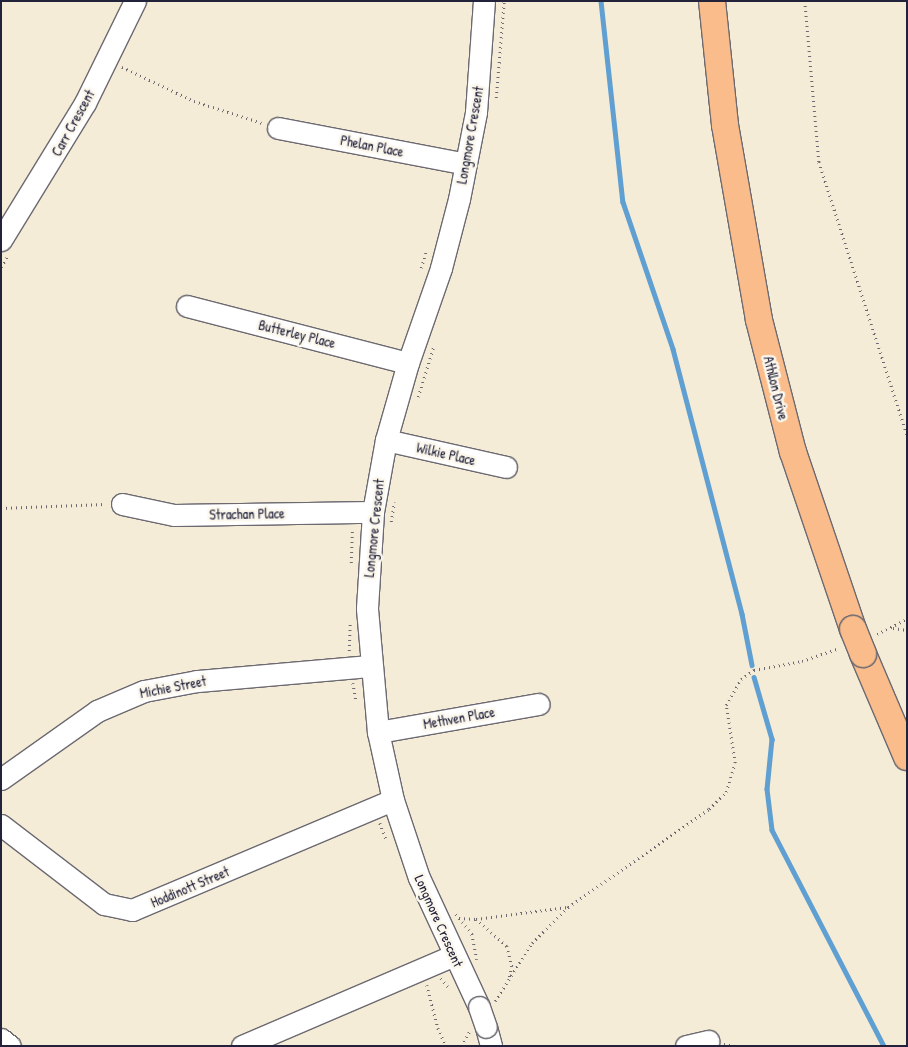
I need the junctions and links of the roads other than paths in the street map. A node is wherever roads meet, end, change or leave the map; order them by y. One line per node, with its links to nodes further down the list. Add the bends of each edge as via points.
1 (135, 1): 6 (street, Carr Crescent, via 85,103)
2 (484, 1): 5 (street, Longmore Crescent, via 482,59)
3 (712, 1): 16 (main road, Athllon Drive, via 726,134 759,320 793,452 858,641)
4 (278, 128): 5 (street, Phelan Place)
5 (466, 164): 8 (street, Longmore Crescent, via 441,268)
6 (1, 240)
7 (187, 306): 8 (street, Butterley Place)
8 (408, 363): 9 (street, Longmore Crescent)
9 (386, 440): 10 (street, Wilkie Place); 12 (street, Longmore Crescent)
10 (506, 467)
11 (122, 504): 12 (street, Strachan Place, via 174,515)
12 (373, 512): 13 (street, Longmore Crescent, via 367,598)
13 (370, 666): 15 (street, Longmore Crescent); 17 (street, Michie Street, via 197,681 144,691 96,711)
14 (539, 704): 15 (street, Methven Place)
15 (378, 732): 18 (street, Longmore Crescent)
16 (907, 756)
17 (1, 779)
18 (393, 800): 19 (street, Hoddinott Street, via 132,910 104,904); 20 (street, Longmore Crescent, via 419,878)
19 (1, 825)
20 (454, 955): 21 (street, Longmore Crescent); 25 (street)
21 (483, 1023)
22 (1, 1039): 24 (street)
23 (708, 1041): 26 (street)
24 (10, 1046)
25 (242, 1046)
26 (686, 1046)

